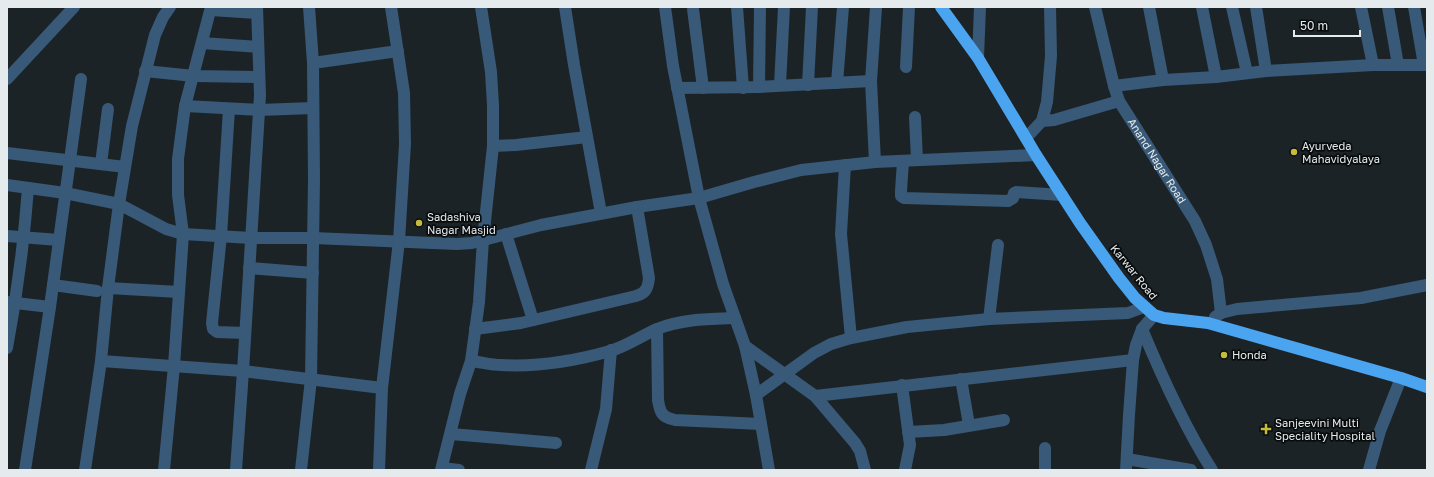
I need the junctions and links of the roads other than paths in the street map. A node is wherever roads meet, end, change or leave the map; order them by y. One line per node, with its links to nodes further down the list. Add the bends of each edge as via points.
1 (74, 7): 44 (street)
2 (170, 7): 38 (street, via 155,35)
3 (309, 7): 33 (street)
4 (391, 7): 31 (street)
5 (481, 7): 66 (street, via 491,72)
6 (565, 7): 64 (street)
7 (666, 7): 53 (street)
8 (738, 7): 55 (street)
9 (760, 7): 52 (street)
10 (784, 7): 49 (street)
11 (812, 7): 50 (street)
12 (843, 7): 48 (street)
13 (876, 7): 47 (street)
14 (909, 7): 37 (street)
15 (942, 7): 32 (highway, Karwar Road)
16 (980, 7): 32 (street)
17 (1050, 7): 63 (street, via 1051,56 1047,102)
18 (1095, 7): 51 (street, Anand Nagar Road)
19 (1149, 7): 46 (street)
20 (1202, 7): 43 (street)
21 (1232, 7): 40 (street)
22 (1256, 7): 39 (street)
23 (1361, 7): 34 (street)
24 (1388, 7): 35 (street)
25 (1414, 7): 36 (street)
26 (211, 8): 28 (street); 29 (street)
27 (694, 9): 54 (street)
28 (257, 10): 30 (street)
29 (202, 43): 30 (street); 41 (street)
30 (258, 47): 42 (street)
31 (398, 51): 33 (street); 93 (street, via 404,93 405,144)
32 (978, 58): 65 (highway, Karwar Road)
33 (312, 63): 58 (street)
34 (1373, 65): 35 (street); 39 (street)
35 (1398, 65): 36 (street)
36 (1426, 65)
37 (906, 67)
38 (145, 71): 41 (street); 75 (street)
39 (1266, 71): 40 (street)
40 (1247, 73): 43 (street)
41 (194, 76): 42 (street); 57 (street)
42 (259, 77): 61 (street)
43 (1216, 77): 46 (street)
44 (7, 79)
45 (81, 79): 70 (street)
46 (1163, 80): 51 (street)
47 (871, 81): 48 (street); 72 (street)
48 (837, 84): 50 (street)
49 (780, 85): 50 (street); 52 (street)
50 (808, 85)
51 (1114, 86): 56 (street, Anand Nagar Road)
52 (759, 87): 55 (street)
53 (677, 88): 54 (street); 80 (street)
54 (703, 88): 55 (street)
55 (743, 88)
56 (1119, 101): 63 (street, via 1066,117); 104 (street, Anand Nagar Road, via 1195,221 1217,279)
57 (185, 106): 60 (street); 84 (street, via 178,159 178,195)
58 (313, 108): 61 (street); 90 (street)
59 (108, 109): 73 (street)
60 (229, 109): 61 (street); 87 (street)
61 (259, 110): 89 (street)
62 (915, 117): 69 (street)
63 (1042, 121): 65 (street)
64 (587, 138): 66 (street); 83 (street)
65 (1026, 138): 68 (highway, Karwar Road)
66 (493, 146): 92 (street)
67 (7, 153): 70 (street)
68 (1036, 155): 69 (street); 79 (highway, Karwar Road)
69 (917, 160): 71 (street)
70 (70, 161): 73 (street); 78 (street)
71 (903, 161): 72 (street); 79 (street, via 901,196 904,198 1008,201 1016,192)
72 (875, 162): 74 (street)
73 (101, 164): 75 (street)
74 (845, 165): 80 (street, via 801,170); 113 (street, via 841,234)
75 (125, 167): 81 (street)
76 (7, 185): 77 (street)
77 (28, 188): 78 (street); 88 (street)
78 (65, 193): 81 (street); 91 (street)
79 (1062, 195): 103 (highway, Karwar Road, via 1119,278)
80 (699, 198): 82 (street); 105 (street, via 723,284)
81 (119, 204): 84 (street, via 166,229); 99 (street)
82 (637, 207): 83 (street); 107 (street, via 649,278 648,287 643,294)
83 (601, 213): 85 (street)
84 (183, 234): 87 (street); 100 (street)
85 (506, 234): 92 (street); 107 (street)
86 (7, 236): 88 (street)
87 (221, 236): 89 (street); 112 (street, via 213,329 217,332)
88 (25, 238): 91 (street); 101 (street)
89 (251, 238): 90 (street); 95 (street)
90 (313, 238): 93 (street); 96 (street)
91 (58, 240): 97 (street)
92 (483, 240): 93 (street, via 456,244); 109 (street)
93 (399, 241): 128 (street)
94 (998, 245): 106 (street)
95 (249, 268): 96 (street); 112 (street)
96 (313, 273): 124 (street)
97 (53, 285): 99 (street); 102 (street)
98 (1427, 286): 104 (street, via 1361,298 1237,309)
99 (103, 289): 100 (street); 118 (street)
100 (179, 292): 120 (street)
101 (11, 303): 102 (street); 115 (street)
102 (50, 307): 140 (street)
103 (1149, 311): 106 (street); 108 (highway, Karwar Road, via 1164,318); 111 (street)
104 (1221, 313): 108 (street)
105 (736, 318): 110 (street, via 680,322); 114 (street)
106 (990, 319): 113 (street, via 907,327)
107 (533, 320): 109 (street)
108 (1208, 323): 123 (highway, Karwar Road)
109 (475, 329): 119 (street)
110 (657, 329): 116 (street); 132 (street, via 658,400 664,416 675,420)
111 (1142, 329): 117 (street); 153 (street, via 1197,447)
112 (246, 333): 121 (street)
113 (851, 338): 122 (street, via 814,353)
114 (745, 346): 122 (street); 129 (street)
115 (7, 348)
116 (611, 350): 119 (street, via 576,360 547,364 499,365); 147 (street, via 606,409)
117 (1133, 360): 125 (street); 138 (street)
118 (101, 361): 120 (street); 141 (street)
119 (471, 361): 135 (street)
120 (174, 366): 121 (street); 142 (street)
121 (243, 371): 124 (street); 143 (street)
122 (785, 374): 129 (street); 130 (street)
123 (1401, 378): 127 (highway, Karwar Road); 154 (street, via 1380,431)
124 (311, 379): 128 (street); 144 (street)
125 (961, 379): 126 (street); 133 (street)
126 (902, 385): 130 (street); 134 (street)
127 (1427, 387)
128 (382, 388): 145 (street)
129 (756, 395): 132 (street)
130 (815, 396): 149 (street, via 855,443)
131 (1004, 420): 133 (street)
132 (761, 424): 148 (street)
133 (969, 425): 134 (street, via 944,430)
134 (908, 432): 150 (street, via 910,445)
135 (451, 434): 136 (street); 139 (street)
136 (556, 443)
137 (1045, 448): 151 (street)
138 (1126, 464): 152 (street)
139 (441, 469): 146 (street)
140 (25, 470)
141 (85, 470)
142 (164, 470)
143 (236, 470)
144 (301, 470)
145 (379, 470)
146 (459, 470)
147 (592, 470)
148 (769, 470)
149 (865, 470)
150 (905, 470)
151 (1045, 470)
152 (1191, 470)
153 (1212, 470)
154 (1369, 470)

